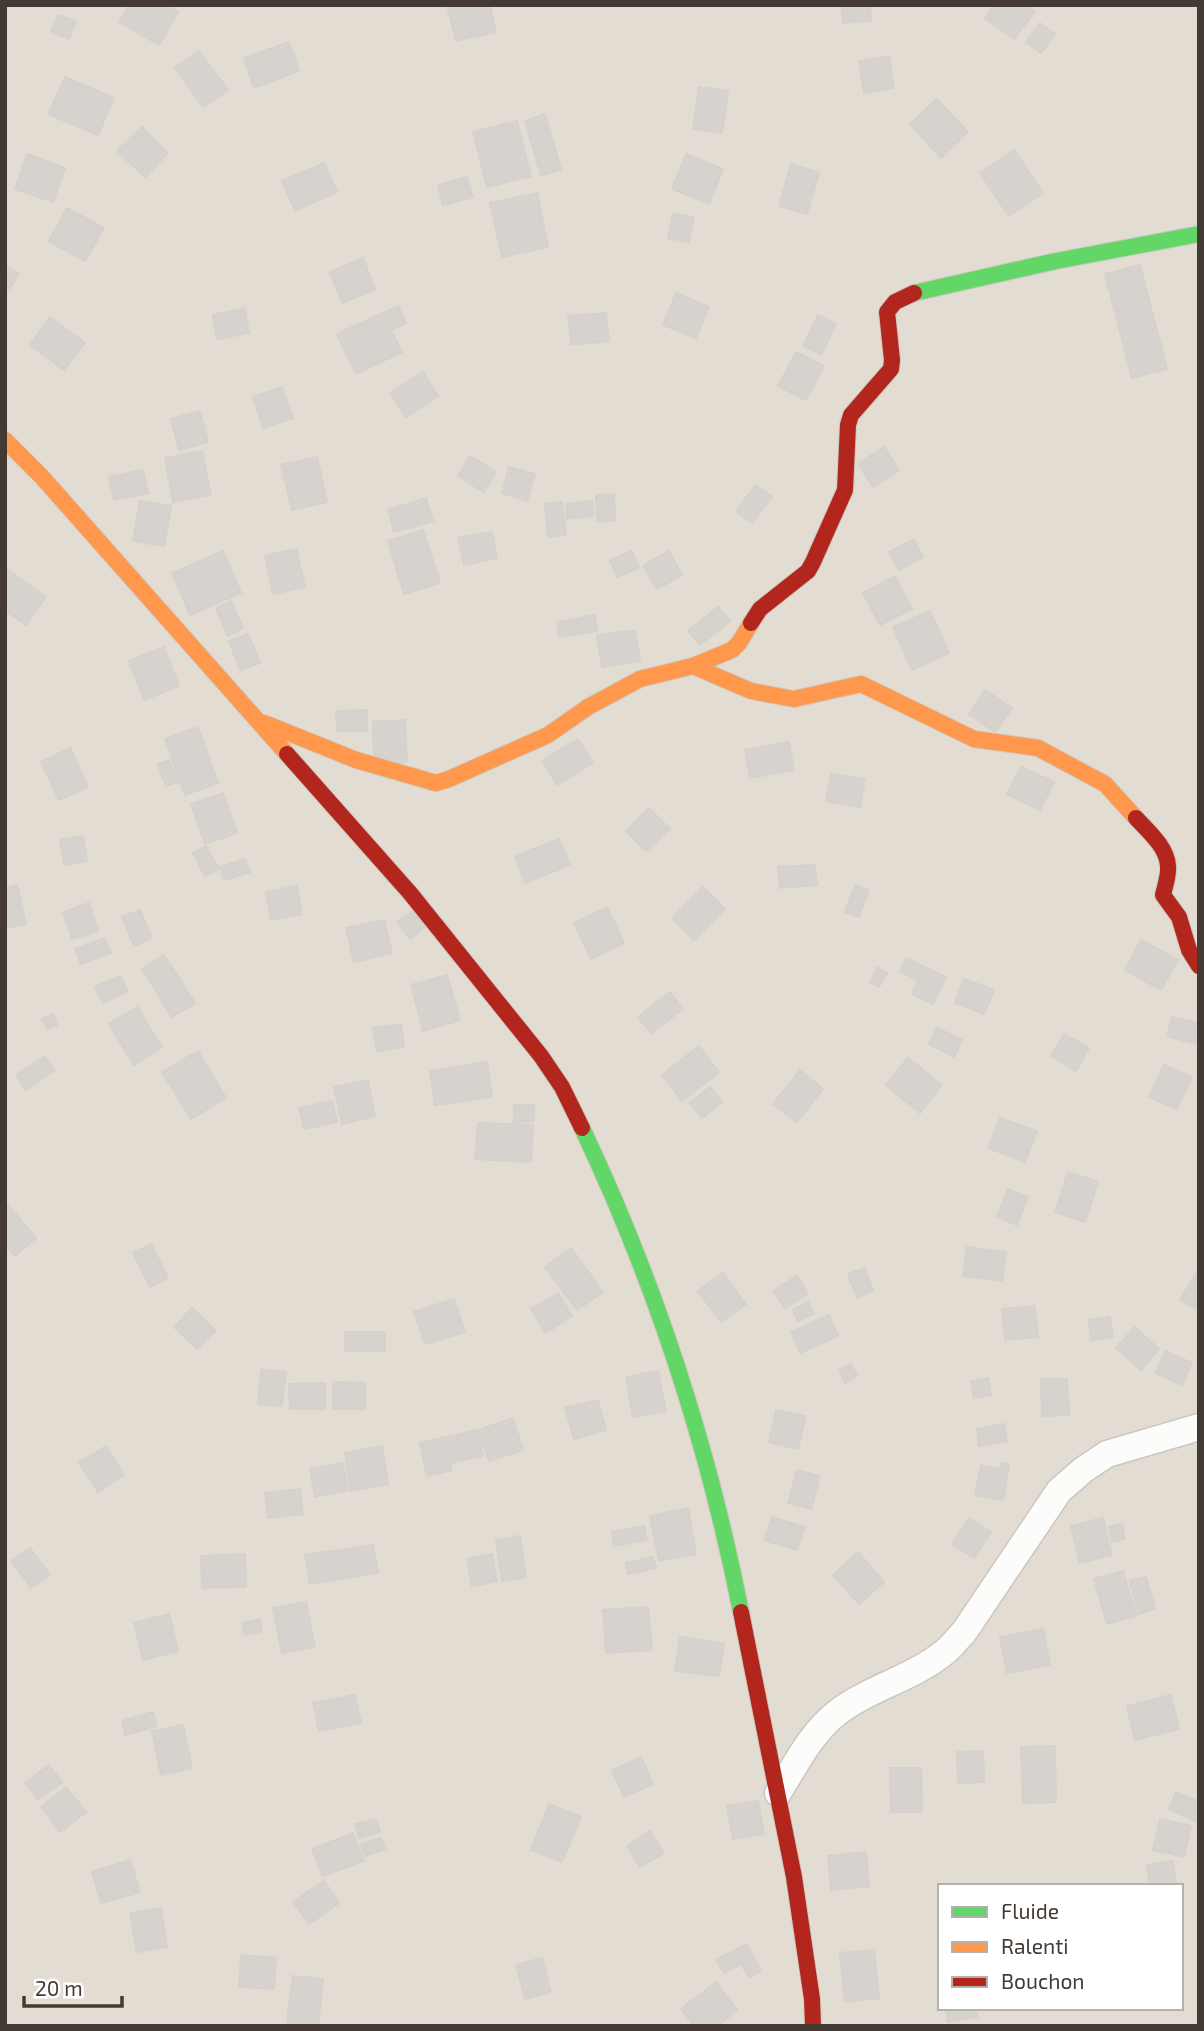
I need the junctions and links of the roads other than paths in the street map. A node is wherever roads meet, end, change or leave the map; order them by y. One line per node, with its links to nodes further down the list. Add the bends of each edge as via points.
1 (1199, 234): 3 (street, via 1055,261 912,293 895,302 887,312 891,369 851,415 845,490 813,562 760,609 732,650)
2 (5, 440): 4 (street)
3 (693, 666): 4 (street, via 640,679 548,735 436,783 356,760); 5 (street, via 751,691 794,699 861,684 974,739 1038,748 1093,776 1163,851 1168,866 1163,895 1179,917)
4 (256, 719): 7 (street, via 410,893 562,1087 608,1186 669,1341 721,1517)
5 (1199, 966)
6 (1199, 1427): 7 (street, via 1107,1454 1083,1470 1059,1491 964,1632 924,1666 837,1713 812,1737)
7 (778, 1793): 8 (street)
8 (813, 2026)

